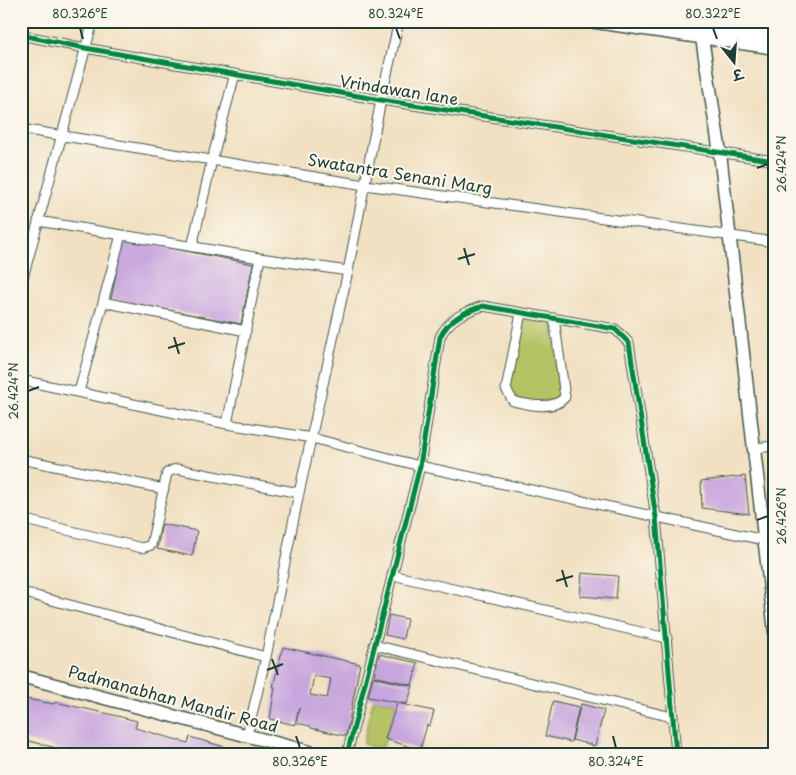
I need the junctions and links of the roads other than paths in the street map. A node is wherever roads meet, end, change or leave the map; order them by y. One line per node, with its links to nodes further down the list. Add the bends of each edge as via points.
1 (92, 21): 8 (street)
2 (399, 21): 11 (street)
3 (589, 21): 5 (street)
4 (664, 21): 5 (street)
5 (704, 29): 7 (street); 9 (street); 14 (street)
6 (21, 35): 8 (street, Vrindawan lane)
7 (775, 36)
8 (85, 48): 10 (street, Vrindawan lane); 13 (street)
9 (775, 48)
10 (235, 74): 11 (street, Vrindawan lane); 15 (street)
11 (381, 100): 14 (street, Vrindawan lane); 17 (street)
12 (21, 129): 13 (street, Swatantra Senani Marg)
13 (61, 136): 15 (street, Swatantra Senani Marg); 18 (street)
14 (720, 153): 16 (street, Vrindawan lane); 20 (street)
15 (212, 160): 17 (street, Swatantra Senani Marg); 22 (street)
16 (775, 160)
17 (365, 185): 20 (street, Swatantra Senani Marg); 24 (street)
18 (38, 221): 19 (street); 25 (street)
19 (121, 235): 22 (street); 26 (street)
20 (730, 237): 21 (street, Swatantra Senani Marg); 35 (street)
21 (775, 242)
22 (192, 247): 23 (street)
23 (260, 258): 24 (street); 29 (street)
24 (348, 271): 33 (street)
25 (21, 285)
26 (104, 302): 29 (street); 31 (street)
27 (521, 313): 28 (street); 28 (street, via 506,389 512,401 528,405 557,404 565,397); 37 (street, via 483,306 465,311 444,328)
28 (554, 318): 40 (street, via 615,328 629,343)
29 (246, 331): 32 (street)
30 (21, 380): 31 (street)
31 (79, 392): 32 (street)
32 (227, 424): 33 (street)
33 (312, 438): 37 (street); 39 (street)
34 (775, 446): 35 (street)
35 (754, 448): 42 (street)
36 (21, 460): 38 (street)
37 (420, 466): 40 (street); 43 (street)
38 (164, 489): 39 (street, via 167,473 178,469); 41 (street, via 151,545 146,548)
39 (299, 493): 49 (street)
40 (656, 517): 42 (street); 47 (street)
41 (21, 519)
42 (764, 540): 44 (street)
43 (392, 574): 47 (street); 48 (street)
44 (772, 578): 46 (street)
45 (21, 592): 49 (street)
46 (775, 632)
47 (667, 638): 51 (street)
48 (374, 645): 51 (street); 54 (street)
49 (266, 657): 52 (street)
50 (21, 676): 52 (street, Padmanabhan Mandir Road)
51 (672, 717): 55 (street)
52 (247, 735): 53 (street, Padmanabhan Mandir Road)
53 (317, 754)
54 (347, 754)
55 (676, 754)

